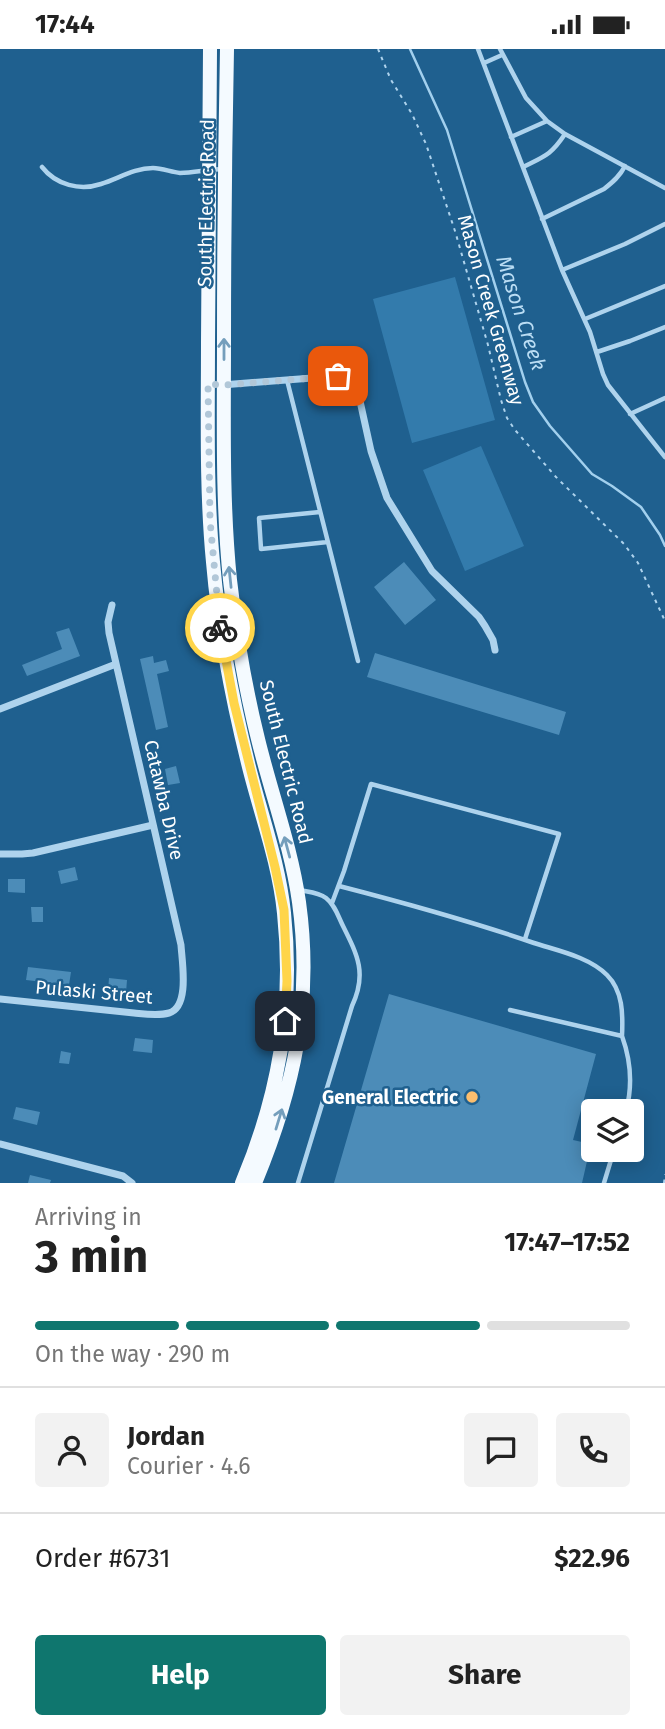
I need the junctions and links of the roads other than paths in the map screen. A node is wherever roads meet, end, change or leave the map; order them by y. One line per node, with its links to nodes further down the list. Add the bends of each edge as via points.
1 (210, 49): 12 (main road, South Electric Road)
2 (227, 49): 13 (main road, South Electric Road)
3 (478, 49): 5 (lane)
4 (501, 52): 5 (lane); 6 (lane, via 526,98)
5 (483, 63): 8 (lane)
6 (547, 121): 7 (lane); 8 (lane)
7 (565, 134): 9 (lane); 11 (lane, via 548,155)
8 (511, 137): 11 (lane)
9 (625, 166): 14 (lane); 15 (lane, via 604,189)
10 (42, 167): 12 (lane, via 63,184 88,187 153,168 180,173)
11 (523, 167): 15 (lane)
12 (208, 169): 13 (lane); 23 (main road, South Electric Road)
13 (224, 169): 24 (main road, South Electric Road, one-way to 13)
14 (665, 188)
15 (542, 219): 17 (lane)
16 (665, 225): 17 (lane)
17 (562, 270): 19 (lane)
18 (665, 286): 19 (lane)
19 (585, 319): 21 (lane)
20 (665, 327): 21 (lane)
21 (597, 352): 26 (lane, via 608,385)
22 (287, 380): 24 (street); 28 (lane); 31 (street, via 338,376 353,383 387,498 432,571 479,617)
23 (208, 384): 24 (street); 38 (main road, South Electric Road, via 210,520 220,623 234,703)
24 (224, 385): 39 (main road, South Electric Road, one-way to 24, via 258,738 237,630 226,535)
25 (665, 398): 26 (lane)
26 (630, 414): 27 (lane)
27 (665, 457)
28 (320, 512): 29 (lane); 29 (lane, via 259,518 261,549)
29 (328, 542): 32 (lane)
30 (112, 605): 33 (street, Catawba Drive, via 108,622)
31 (495, 650)
32 (358, 661)
33 (116, 664): 34 (street); 35 (street, Catawba Drive)
34 (0, 709)
35 (153, 825): 36 (street, via 33,852); 43 (street, Catawba Drive, via 181,945)
36 (0, 853)
37 (339, 885): 40 (lane); 41 (lane); 41 (lane, via 370,784 559,834)
38 (280, 890): 39 (lane); 50 (main road, South Electric Road, via 287,967 284,1037 273,1095)
39 (297, 890): 40 (lane, via 323,895); 51 (main road, South Electric Road, one-way to 39, via 288,1091 299,1033 303,974)
40 (332, 903): 52 (lane, via 357,955 360,984)
41 (525, 939): 45 (lane, via 595,965 609,977 622,1007)
42 (0, 999): 43 (street, Pulaski Street, via 157,1014 171,1013)
43 (181, 1002)
44 (510, 1010): 45 (lane)
45 (622, 1035): 46 (lane, via 631,1071)
46 (628, 1099)
47 (0, 1144): 49 (street, via 123,1176)
48 (610, 1162): 53 (lane)
49 (132, 1183)
50 (242, 1183)
51 (255, 1183)
52 (298, 1183)
53 (604, 1183)

